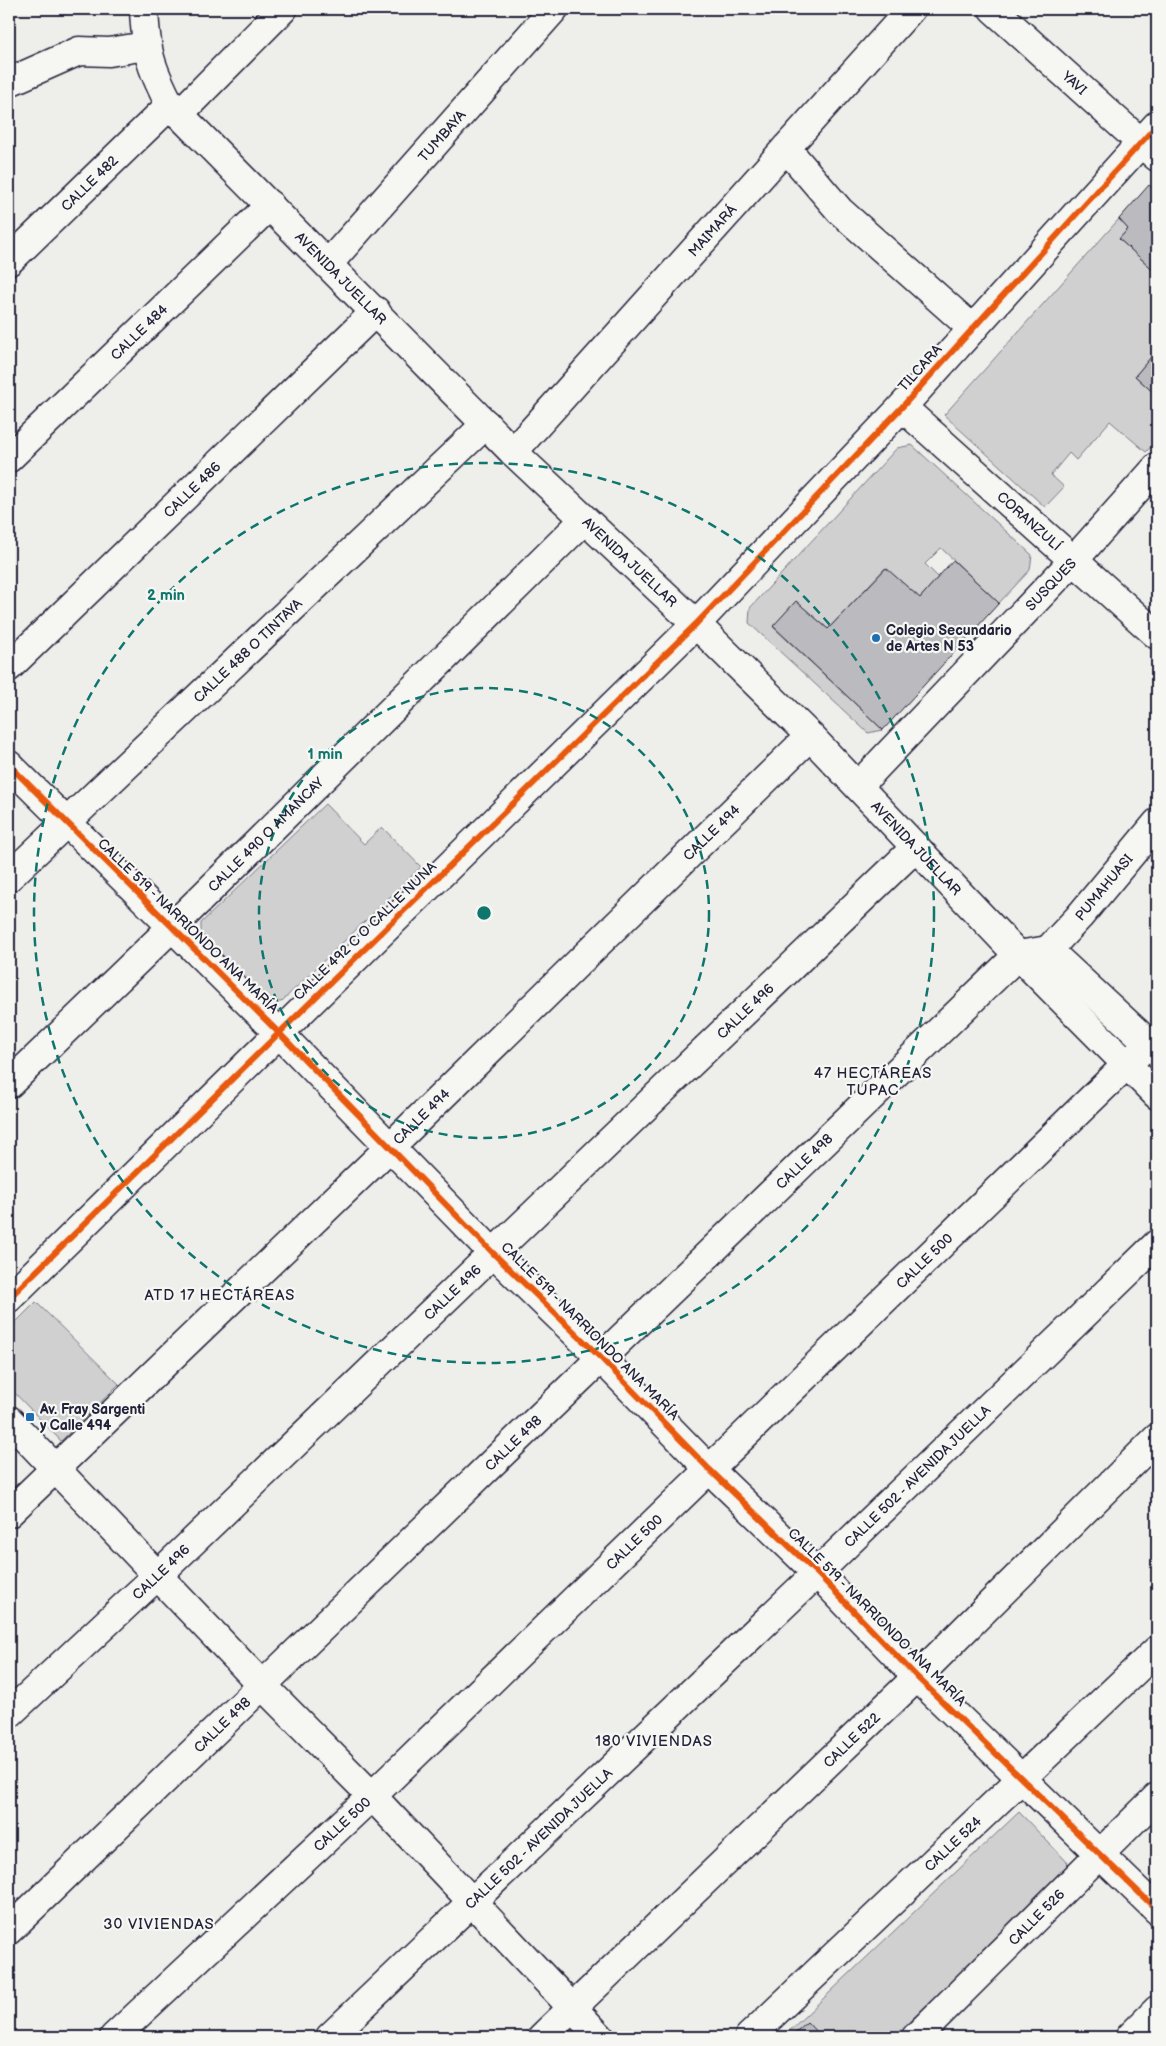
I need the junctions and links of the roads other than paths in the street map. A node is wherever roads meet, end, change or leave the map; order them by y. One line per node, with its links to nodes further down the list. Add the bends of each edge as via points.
1 (144, 9): 6 (street, AVENIDA JUELLAR)
2 (283, 9): 8 (street, CALLE 482)
3 (554, 9): 13 (street, TUMBAYA)
4 (911, 9): 10 (street, MAIMARÁ)
5 (993, 9): 9 (street, YAVI)
6 (146, 46): 7 (street, via 108,52 79,52); 8 (street, AVENIDA JUELLAR, via 150,64)
7 (9, 82)
8 (175, 109): 11 (street, AVENIDA JUELLAR); 12 (street, CALLE 482)
9 (1152, 141): 15 (street, TILCARA)
10 (786, 148): 15 (street, via 840,211); 18 (street, MAIMARÁ)
11 (270, 205): 13 (street, AVENIDA JUELLAR); 19 (street, CALLE 484)
12 (9, 261)
13 (329, 263): 14 (street, AVENIDA JUELLAR)
14 (376, 311): 17 (street, AVENIDA JUELLAR); 25 (street, CALLE 486)
15 (973, 329): 16 (street, TILCARA)
16 (902, 407): 22 (street, CORANZULÍ); 23 (street, TILCARA)
17 (486, 424): 18 (street, AVENIDA JUELLAR); 29 (street, CALLE 488 O TINTAYA)
18 (513, 452): 21 (street, AVENIDA JUELLAR)
19 (9, 458)
20 (1157, 467): 22 (street, SUSQUES)
21 (584, 520): 23 (street, AVENIDA JUELLAR); 33 (street, CALLE 490 O AMANCAY)
22 (1074, 560): 24 (street, CORANZULÍ); 28 (street, SUSQUES)
23 (696, 624): 26 (street, AVENIDA JUELLAR); 36 (street, CALLE 492 C O CALLE NUNA)
24 (1157, 634)
25 (9, 666)
26 (810, 736): 28 (street, AVENIDA JUELLAR); 41 (street, CALLE 494)
27 (9, 765): 29 (street, CALLE 519 - NARRIONDO ANA MARÍA)
28 (858, 786): 31 (street, AVENIDA JUELLAR)
29 (65, 823): 32 (street, CALLE 488 O TINTAYA); 33 (street, CALLE 519 - NARRIONDO ANA MARÍA)
30 (1157, 823): 34 (street, PUMAHUASI)
31 (916, 846): 35 (street, AVENIDA JUELLAR); 43 (street, CALLE 496)
32 (9, 877)
33 (172, 927): 36 (street, CALLE 519 - NARRIONDO ANA MARÍA); 39 (street, CALLE 490 O AMANCAY)
34 (1048, 950): 35 (street); 37 (street)
35 (1018, 955): 38 (street, AVENIDA JUELLAR); 45 (street, CALLE 498)
36 (279, 1033): 41 (street, CALLE 519 - NARRIONDO ANA MARÍA); 44 (street, CALLE 492 C O CALLE NUNA)
37 (1153, 1047): 38 (street, CALLE 500)
38 (1128, 1066): 40 (street, AVENIDA JUELLAR); 49 (street, CALLE 500)
39 (9, 1084)
40 (1157, 1095)
41 (390, 1147): 43 (street, CALLE 519 - NARRIONDO ANA MARÍA); 48 (street, CALLE 494)
42 (1157, 1244): 51 (street, CALLE 502 - AVENIDA JUELLA)
43 (493, 1252): 45 (street, CALLE 519 - NARRIONDO ANA MARÍA); 52 (street, CALLE 496)
44 (9, 1298)
45 (600, 1357): 49 (street, CALLE 519 - NARRIONDO ANA MARÍA); 55 (street, CALLE 498)
46 (9, 1420): 48 (street)
47 (1157, 1438): 54 (street, CALLE 522)
48 (56, 1469): 50 (street, CALLE 494); 52 (street)
49 (709, 1469): 51 (street, CALLE 519 - NARRIONDO ANA MARÍA); 58 (street, CALLE 500)
50 (9, 1513)
51 (817, 1573): 54 (street, CALLE 519 - NARRIONDO ANA MARÍA); 61 (street, CALLE 502 - AVENIDA JUELLA)
52 (158, 1574): 55 (street); 56 (street, CALLE 496)
53 (1157, 1650): 57 (street, CALLE 524)
54 (917, 1677): 57 (street, CALLE 519 - NARRIONDO ANA MARÍA); 64 (street, CALLE 522)
55 (263, 1686): 58 (street); 63 (street, CALLE 498)
56 (9, 1714)
57 (1022, 1777): 60 (street, CALLE 519 - NARRIONDO ANA MARÍA); 70 (street, CALLE 524)
58 (372, 1796): 61 (street); 66 (street, CALLE 500)
59 (1157, 1797): 60 (street, CALLE 526)
60 (1100, 1854): 62 (street, CALLE 519 - NARRIONDO ANA MARÍA); 71 (street, CALLE 526)
61 (471, 1901): 64 (street); 67 (street, CALLE 502 - AVENIDA JUELLA)
62 (1157, 1910)
63 (9, 1930)
64 (572, 2009): 68 (street, CALLE 522); 69 (street)
65 (1157, 2010): 72 (street)
66 (114, 2037)
67 (330, 2037)
68 (542, 2037)
69 (600, 2037)
70 (749, 2037)
71 (916, 2037)
72 (1130, 2037)

